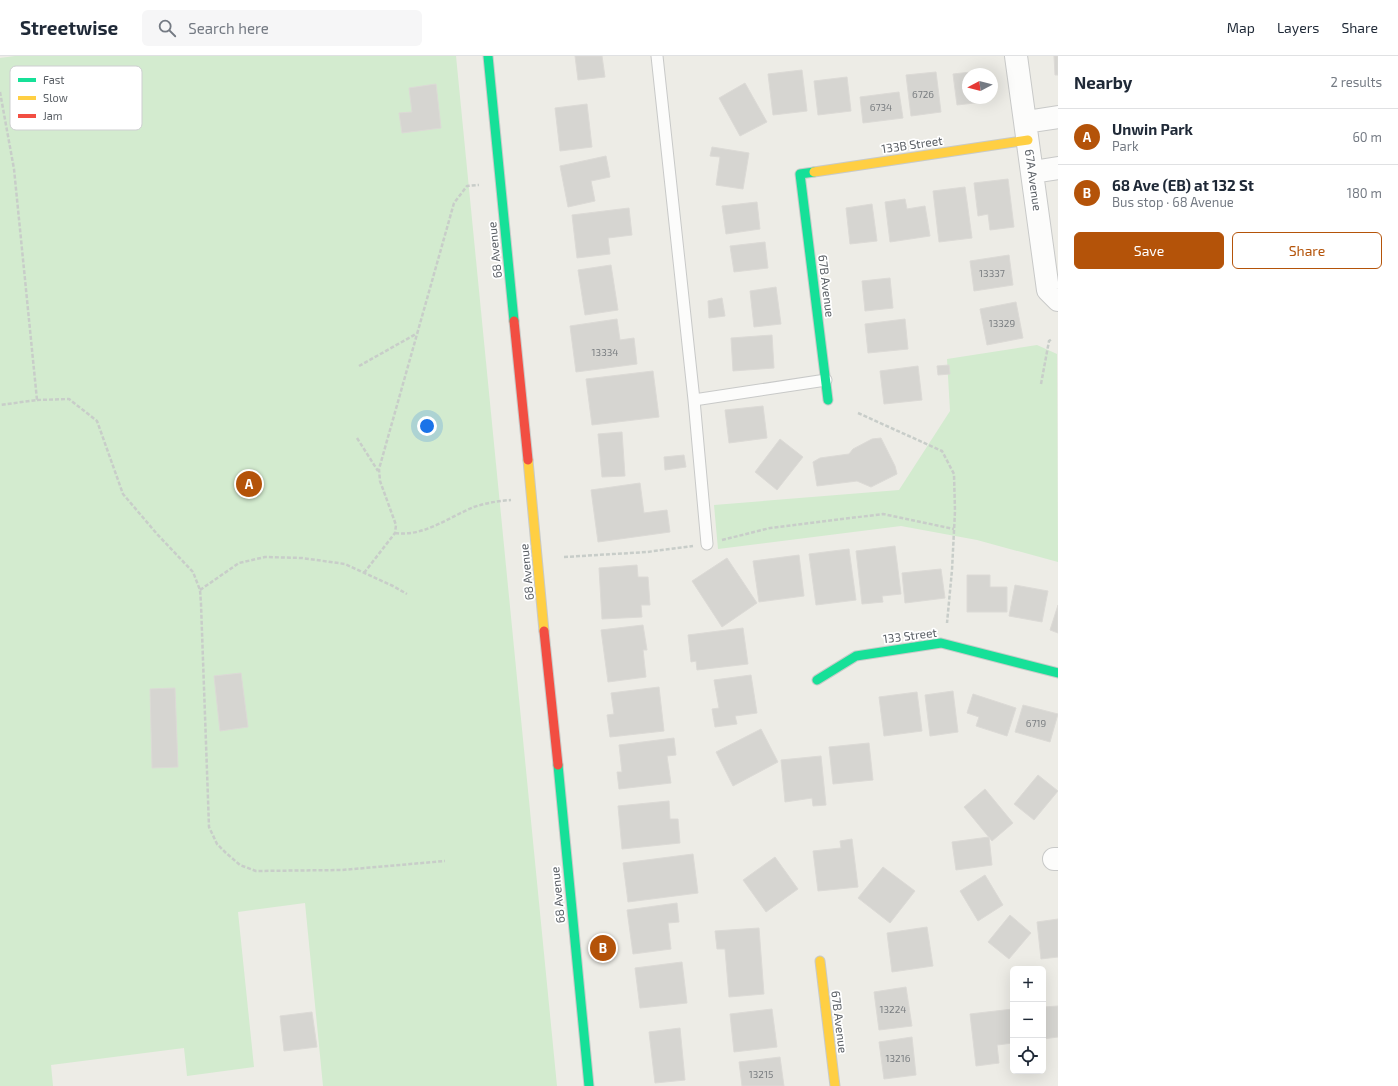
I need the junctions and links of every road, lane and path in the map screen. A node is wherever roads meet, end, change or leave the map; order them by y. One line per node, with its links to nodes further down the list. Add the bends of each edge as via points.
1 (488, 56): 37 (street, 68 Avenue)
2 (657, 56): 18 (lane)
3 (1016, 56): 6 (street, 67A Avenue)
4 (0, 92): 17 (path, via 14,169)
5 (1058, 117): 6 (street)
6 (1027, 131): 8 (street, 67A Avenue); 9 (street, 133B Street)
7 (1058, 168): 8 (street)
8 (1032, 172): 11 (street, 67A Avenue, via 1048,290)
9 (800, 174): 15 (street, 67B Avenue)
10 (479, 185): 12 (path, via 467,186 454,203)
11 (1058, 300)
12 (417, 334): 14 (path); 23 (path)
13 (1052, 339): 16 (path, via 1049,341)
14 (359, 366)
15 (826, 380): 18 (lane); 19 (street, 67B Avenue)
16 (1041, 384)
17 (38, 400): 20 (path); 30 (path, via 69,399 97,421 123,494 193,572)
18 (694, 400): 27 (lane)
19 (828, 400)
20 (0, 405)
21 (858, 413): 25 (path, via 942,451 954,474)
22 (357, 438): 23 (path)
23 (379, 473): 26 (path, via 396,525)
24 (513, 500): 26 (path, via 474,507 428,528 406,534)
25 (954, 529): 27 (path, via 883,514 770,528); 32 (path)
26 (395, 533): 29 (path)
27 (708, 543): 28 (path, via 647,552)
28 (564, 557)
29 (364, 573): 30 (path, via 345,564 302,558 265,557 239,563); 31 (path)
30 (200, 590): 35 (path, via 209,827 217,844 240,865 256,871 342,870)
31 (407, 594)
32 (946, 629)
33 (1058, 673): 34 (street, 133 Street, via 941,643 856,656)
34 (817, 680)
35 (445, 861)
36 (820, 962): 38 (street, 67B Avenue)
37 (589, 1086)
38 (835, 1086)

